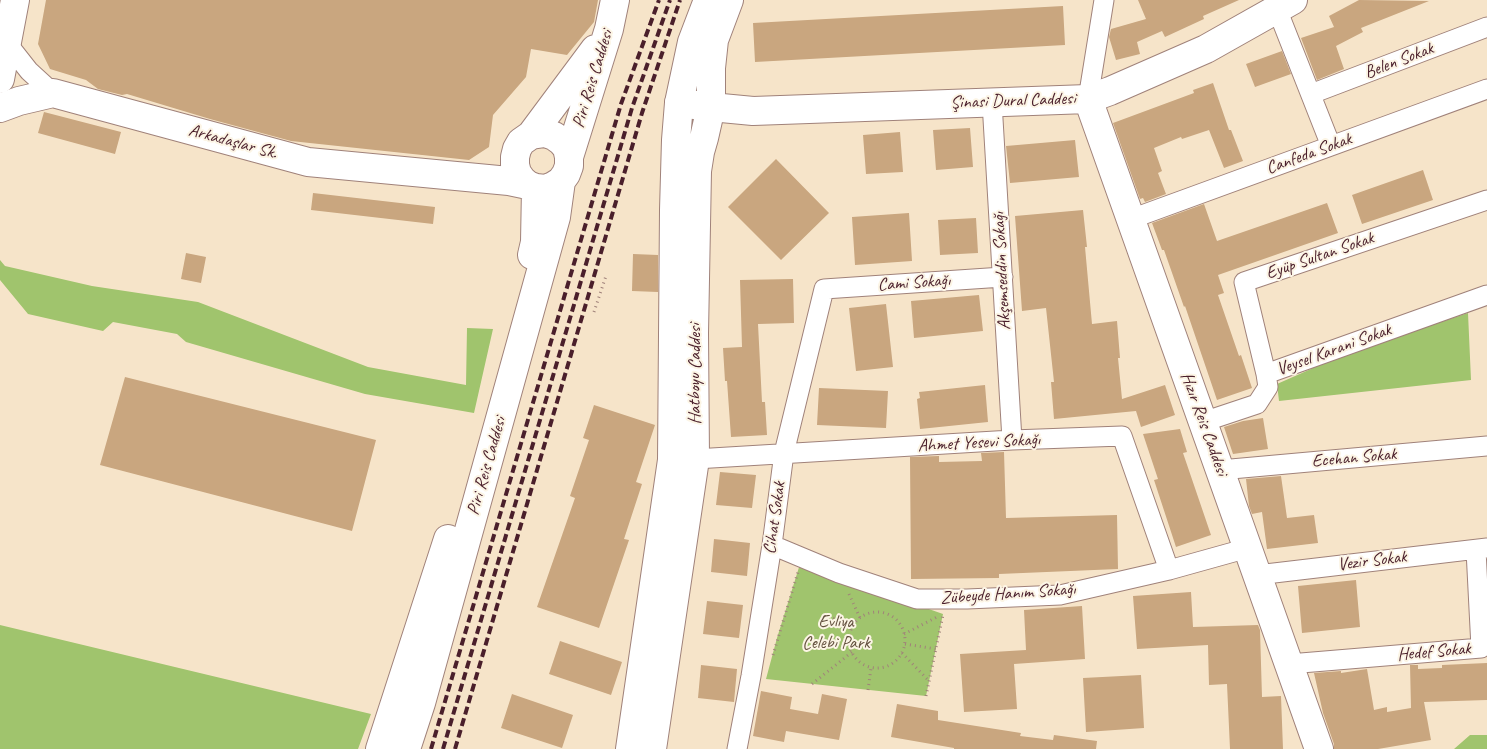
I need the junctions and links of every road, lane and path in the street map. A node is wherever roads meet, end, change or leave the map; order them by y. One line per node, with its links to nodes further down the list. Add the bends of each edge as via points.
1 (15, 0): 9 (main road)
2 (615, 0): 8 (main road, Piri Reis Caddesi)
3 (708, 0): 16 (main road, Hatboyu Caddesi, via 692,42)
4 (729, 0): 17 (main road, Hatboyu Caddesi, via 714,40)
5 (1104, 0): 14 (street)
6 (1285, 4): 13 (street); 14 (main road, Şinasi Dural Caddesi, via 1206,49)
7 (1487, 27): 13 (street, Belen Sokak)
8 (609, 30): 19 (main road); 22 (main road, Piri Reis Caddesi)
9 (7, 43): 10 (main road); 12 (street, via 29,71)
10 (0, 79)
11 (1487, 89): 20 (street, Canfeda Sokak)
12 (53, 92): 18 (main road); 21 (main road, Arkadaşlar Sk., via 308,162)
13 (1311, 94): 20 (street)
14 (1088, 99): 15 (main road, Şinasi Dural Caddesi); 24 (main road, Hızır Reis Caddesi)
15 (992, 102): 17 (main road, Şinasi Dural Caddesi, via 762,110); 26 (street, Akşemseddin Sokağı)
16 (679, 103): 17 (main road, Şinasi Dural Caddesi); 62 (main road, Hatboyu Caddesi, via 674,210 672,460)
17 (711, 107): 35 (main road, Hatboyu Caddesi, via 697,171)
18 (0, 108)
19 (526, 139): 21 (main road); 22 (main road, via 517,149 517,173 522,180); 22 (main road, via 545,133 554,136 567,148)
20 (1331, 146): 24 (street, Canfeda Sokak)
21 (472, 178): 22 (main road, Arkadaşlar Sk.)
22 (549, 178): 60 (main road, Piri Reis Caddesi, via 494,393); 61 (main road, Piri Reis Caddesi, via 556,217)
23 (1487, 200): 30 (street, Eyüp Sultan Sokak, via 1244,282)
24 (1131, 219): 31 (main road, Hızır Reis Caddesi)
25 (606, 276): 29 (path)
26 (1003, 277): 27 (street, Cami Sokağı); 32 (street, Akşemseddin Sokağı)
27 (824, 289): 34 (street, Cihat Sokak)
28 (1487, 295): 30 (street, Veysel Karani Sokak)
29 (594, 312)
30 (1266, 374): 31 (street, Veysel Karani Sokak, via 1268,386 1257,404)
31 (1203, 422): 36 (main road, Hızır Reis Caddesi)
32 (1012, 440): 34 (street, Ahmet Yesevi Sokağı); 41 (street, Ahmet Yesevi Sokağı, via 1122,436)
33 (1487, 446): 36 (street, Ecehan Sokak)
34 (784, 453): 35 (street, Ahmet Yesevi Sokağı); 37 (street, Cihat Sokak)
35 (695, 459): 63 (main road, Hatboyu Caddesi)
36 (1220, 470): 38 (main road, Hızır Reis Caddesi)
37 (772, 545): 41 (street, Zübeyde Hanım Sokağı, via 917,599 1060,595); 64 (street, Cihat Sokak)
38 (1248, 548): 41 (street, Zübeyde Hanım Sokağı); 42 (main road, Hızır Reis Caddesi)
39 (1481, 549): 42 (street, Vezir Sokak); 49 (street, Hedef Sokak)
40 (800, 564): 53 (path)
41 (1169, 570)
42 (1257, 575): 54 (main road, Hızır Reis Caddesi)
43 (935, 611): 45 (path)
44 (824, 614): 46 (path)
45 (943, 614): 47 (path); 50 (path)
46 (853, 627): 47 (path, via 868,614 886,614 894,619); 51 (path, via 850,634)
47 (904, 634): 48 (path)
48 (905, 644): 50 (path); 52 (path)
49 (1484, 648): 54 (street, Hedef Sokak)
50 (936, 649): 56 (path)
51 (852, 652): 55 (path, via 856,659); 57 (path)
52 (902, 653): 55 (path, via 889,666); 56 (path)
53 (772, 660)
54 (1289, 664): 65 (main road, Hızır Reis Caddesi)
55 (871, 668): 58 (path)
56 (929, 681): 59 (path)
57 (812, 684)
58 (868, 690)
59 (926, 696)
60 (380, 749)
61 (406, 749)
62 (630, 749)
63 (652, 749)
64 (737, 749)
65 (1319, 749)

